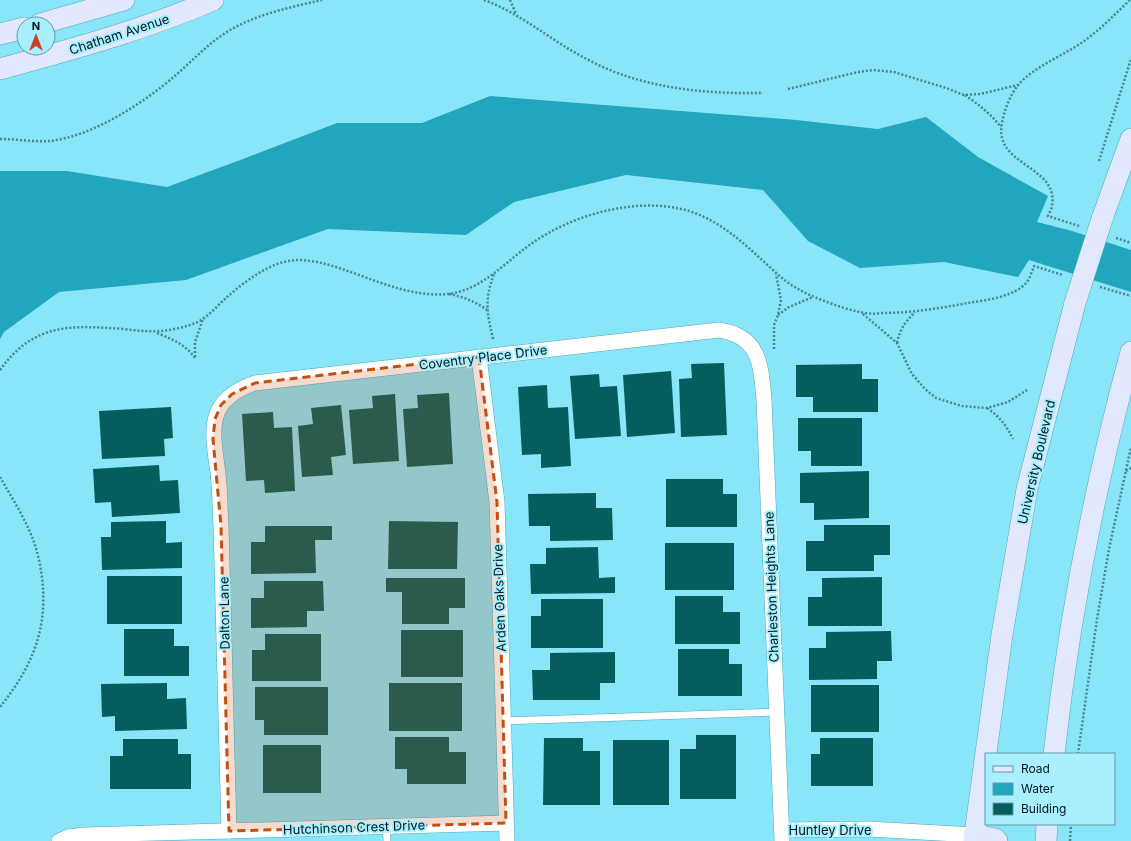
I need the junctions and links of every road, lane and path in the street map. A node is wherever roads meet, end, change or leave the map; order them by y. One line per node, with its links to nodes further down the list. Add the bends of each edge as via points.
1 (124, 0): 8 (main road)
2 (213, 0): 12 (main road, Chatham Avenue, via 143,28)
3 (322, 0): 18 (path, via 278,10 230,30 207,46 150,96 92,129 48,141)
4 (484, 0): 7 (path)
5 (510, 0): 7 (path)
6 (1130, 0): 13 (path, via 1092,36)
7 (516, 14): 15 (path, via 554,40 611,71 667,87 700,92)
8 (56, 19)
9 (16, 30): 10 (main road)
10 (0, 34)
11 (1131, 59): 20 (path)
12 (0, 68)
13 (1019, 84): 16 (path, via 980,94); 17 (path, via 1010,100)
14 (788, 89): 16 (path, via 873,70 894,72)
15 (763, 94)
16 (964, 95): 17 (path, via 982,107)
17 (1001, 128): 21 (path, via 1002,139 1010,152 1043,178 1051,190 1052,205 1048,216)
18 (0, 139)
19 (1131, 139): 21 (main road, University Boulevard)
20 (1098, 167)
21 (1094, 224): 53 (main road, University Boulevard, bridge, via 1027,489 1002,635)
22 (1116, 238): 23 (path)
23 (1131, 243)
24 (776, 272): 25 (path, via 738,238 711,221 689,211 640,205 609,210 553,230 532,243); 30 (path); 30 (path, via 781,300 778,315 789,307)
25 (494, 274): 28 (path, via 480,283); 31 (path, via 489,288)
26 (1064, 276): 32 (path, via 1034,266 1028,280 1010,293 993,299)
27 (1094, 285): 29 (path)
28 (448, 294): 31 (path, via 473,301); 34 (path, via 405,290 326,264 292,260 253,277)
29 (1131, 296)
30 (813, 297): 33 (path)
31 (487, 310): 39 (path)
32 (915, 312): 33 (path); 37 (path, via 904,322)
33 (862, 313): 37 (path)
34 (203, 319): 35 (path, via 191,325); 35 (path, via 195,342 195,358 189,349 177,341)
35 (157, 333): 41 (path, via 91,326 49,331 30,339)
36 (743, 339): 39 (street, Coventry Place Drive, via 719,330); 51 (street, Charleston Heights Lane, via 757,357 764,400)
37 (897, 343): 44 (path, via 912,374 936,398 962,406)
38 (1131, 352): 54 (main road, via 1113,420 1086,545 1069,636)
39 (496, 355): 40 (street, Coventry Place Drive)
40 (479, 357): 43 (street, Coventry Place Drive, via 255,383 241,388); 52 (street, Arden Oaks Drive, via 497,502)
41 (0, 370)
42 (1027, 390): 44 (path, via 1008,402)
43 (226, 400): 60 (street, Dalton Lane, via 215,419 213,439 222,526)
44 (986, 408): 45 (path, via 998,416)
45 (1013, 439)
46 (1131, 447): 48 (path)
47 (1131, 468): 48 (path)
48 (1126, 472): 55 (path, via 1096,619)
49 (0, 478): 50 (path, via 33,541 42,580 43,604 38,638 31,658 12,692)
50 (0, 707)
51 (776, 712): 52 (lane); 62 (street, Charleston Heights Lane)
52 (503, 721): 57 (street, Arden Oaks Drive)
53 (986, 753)
54 (1054, 753)
55 (1078, 753)
56 (985, 758): 64 (main road, University Boulevard, bridge)
57 (506, 823): 61 (street, Hutchinson Crest Drive); 66 (street, Arden Oaks Drive)
58 (1047, 825): 68 (main road)
59 (1071, 825): 69 (path)
60 (229, 831): 61 (street, Hutchinson Crest Drive); 63 (street, Hutchinson Crest Drive)
61 (387, 834)
62 (782, 835): 64 (street, Huntley Drive, via 862,829)
63 (149, 837): 65 (street, Hutchinson Crest Drive, via 85,835)
64 (974, 838): 67 (main road)
65 (59, 841)
66 (507, 841)
67 (997, 841)
68 (1046, 841)
69 (1070, 841)

